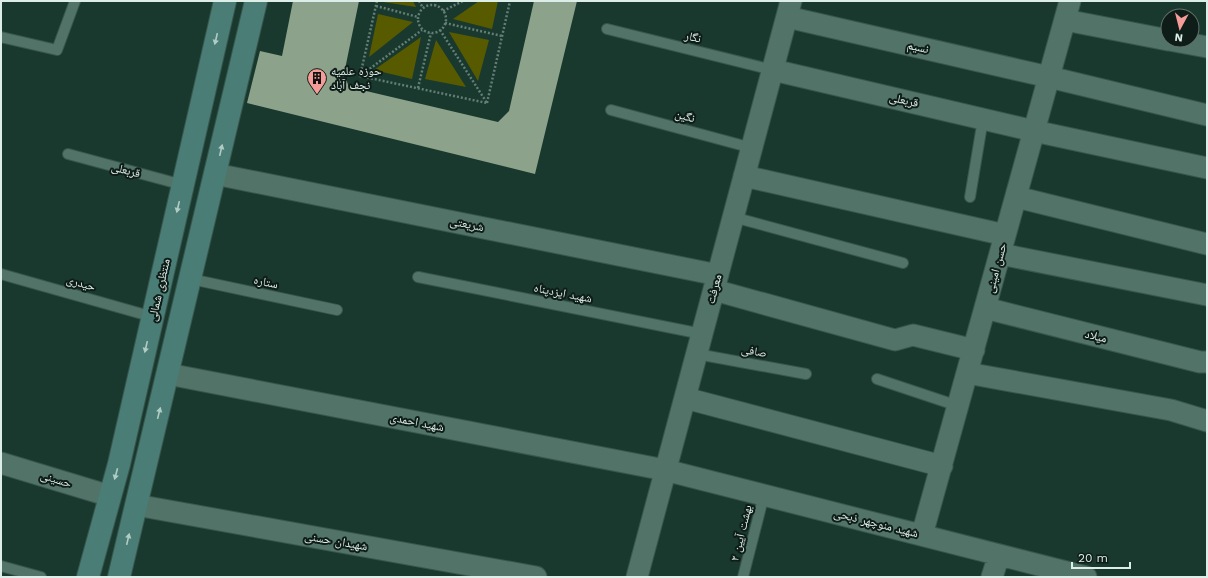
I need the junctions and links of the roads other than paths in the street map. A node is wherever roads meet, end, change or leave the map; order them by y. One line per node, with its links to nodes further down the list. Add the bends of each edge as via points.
1 (75, 1): 7 (lane, via 58,50)
2 (223, 1): 20 (main road, منتظری شمالی, one-way to 20)
3 (256, 1): 18 (main road, one-way to 3)
4 (789, 9): 9 (street, معرفت); 10 (street, نسیم)
5 (1068, 11): 8 (street); 10 (street, حسن امینی)
6 (607, 29): 9 (lane, نگار)
7 (1, 37)
8 (1160, 37)
9 (773, 70): 13 (street, قربعلی); 15 (street, معرفت)
10 (1049, 77): 12 (street, نسیم); 14 (street, حسن امینی)
11 (611, 110): 15 (lane, نگین)
12 (1207, 115)
13 (983, 119): 14 (street, قربعلی); 21 (lane)
14 (1034, 131): 17 (street, قربعلی); 22 (street, حسن امینی)
15 (752, 148): 19 (street, معرفت)
16 (68, 154): 20 (lane, قربعلی)
17 (1207, 168)
18 (215, 174): 29 (main road); 30 (street, شریعتی)
19 (744, 176): 23 (street, معرفت); 24 (street)
20 (183, 185): 34 (main road, منتظری شمالی, one-way to 34)
21 (970, 197)
22 (1016, 197): 24 (street, حسن امینی); 25 (street)
23 (733, 217): 26 (lane); 30 (street, معرفت)
24 (1003, 244): 31 (street); 32 (street, حسن امینی)
25 (1207, 244)
26 (903, 263)
27 (1, 274): 34 (lane, حیدری)
28 (418, 277): 35 (lane, شهید ایزدپناه)
29 (191, 279): 33 (lane, ستاره); 40 (main road)
30 (716, 282): 35 (street, معرفت); 36 (street, شریعتی, via 895,340 913,335)
31 (1207, 296)
32 (985, 308): 36 (street, حسن امینی); 38 (street, میلاد)
33 (336, 310)
34 (153, 317): 50 (main road, منتظری شمالی, one-way to 50)
35 (702, 334): 37 (street, معرفت)
36 (974, 350): 39 (street, حسن امینی)
37 (696, 354): 41 (lane, صافی); 43 (street, معرفت)
38 (1207, 362)
39 (967, 373): 44 (street, حسن امینی); 45 (street, via 1171,410)
40 (168, 374): 48 (street, شهید احمدی); 51 (main road, one-way to 40)
41 (806, 374)
42 (877, 379): 44 (lane)
43 (685, 398): 47 (street); 48 (street, معرفت)
44 (958, 406): 47 (street, حسن امینی)
45 (1207, 421)
46 (1, 463): 50 (street, حسینی)
47 (942, 466): 52 (street, حسن امینی)
48 (665, 470): 49 (street, شهید منوچهر ذبحی); 59 (street, معرفت)
49 (764, 495): 52 (street, شهید منوچهر ذبحی); 60 (lane, بهشت آیین ۲)
50 (110, 496): 56 (main road, منتظری شمالی)
51 (136, 505): 57 (main road, one-way to 51); 58 (street, شهیدان حسنی)
52 (922, 535): 53 (street, شهید منوچهر ذبحی)
53 (999, 555): 61 (street); 62 (street, شهید منوچهر ذبحی)
54 (1, 566): 55 (lane)
55 (41, 577)
56 (88, 577)
57 (120, 577)
58 (536, 577)
59 (637, 577)
60 (743, 577)
61 (992, 577)
62 (1086, 577)

